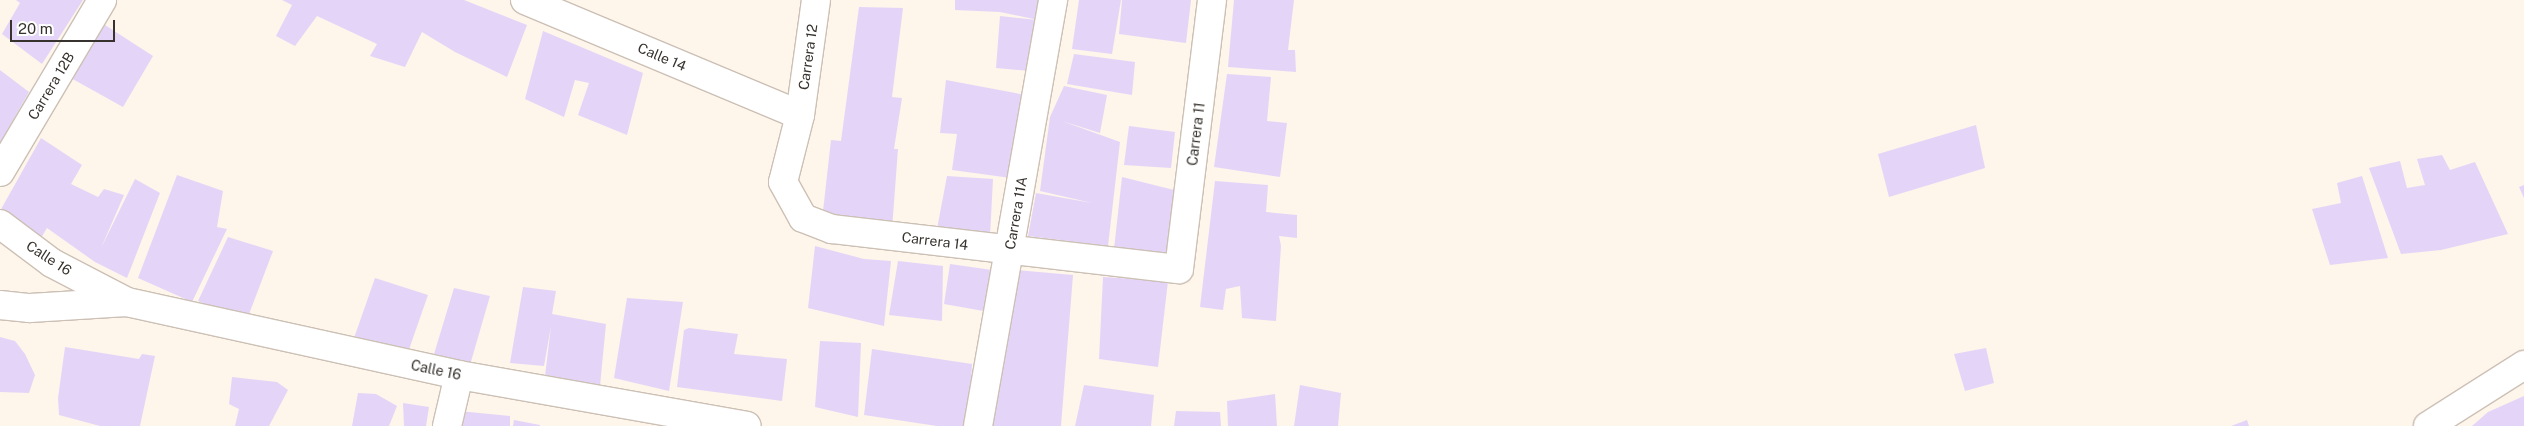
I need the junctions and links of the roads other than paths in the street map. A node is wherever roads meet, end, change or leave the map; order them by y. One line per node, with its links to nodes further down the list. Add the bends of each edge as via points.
1 (102, 0): 7 (street, Carrera 12B)
2 (816, 0): 6 (street, Carrera 12)
3 (1053, 0): 9 (street, Carrera 11A)
4 (1212, 0): 10 (street, Carrera 11)
5 (534, 2): 6 (street, Calle 14)
6 (800, 115): 9 (street, Carrera 14, via 783,182 802,218 832,229)
7 (0, 172)
8 (0, 224): 11 (street, Calle 16, via 52,263)
9 (1009, 250): 10 (street, Carrera 14); 17 (street, Carrera 11A)
10 (1179, 269)
11 (127, 302): 12 (street, Calle 16, via 30,308); 14 (street, Calle 16)
12 (0, 304)
13 (2524, 365): 18 (street)
14 (459, 375): 15 (street); 16 (street, Calle 16)
15 (447, 426)
16 (747, 426)
17 (978, 426)
18 (2428, 426)

